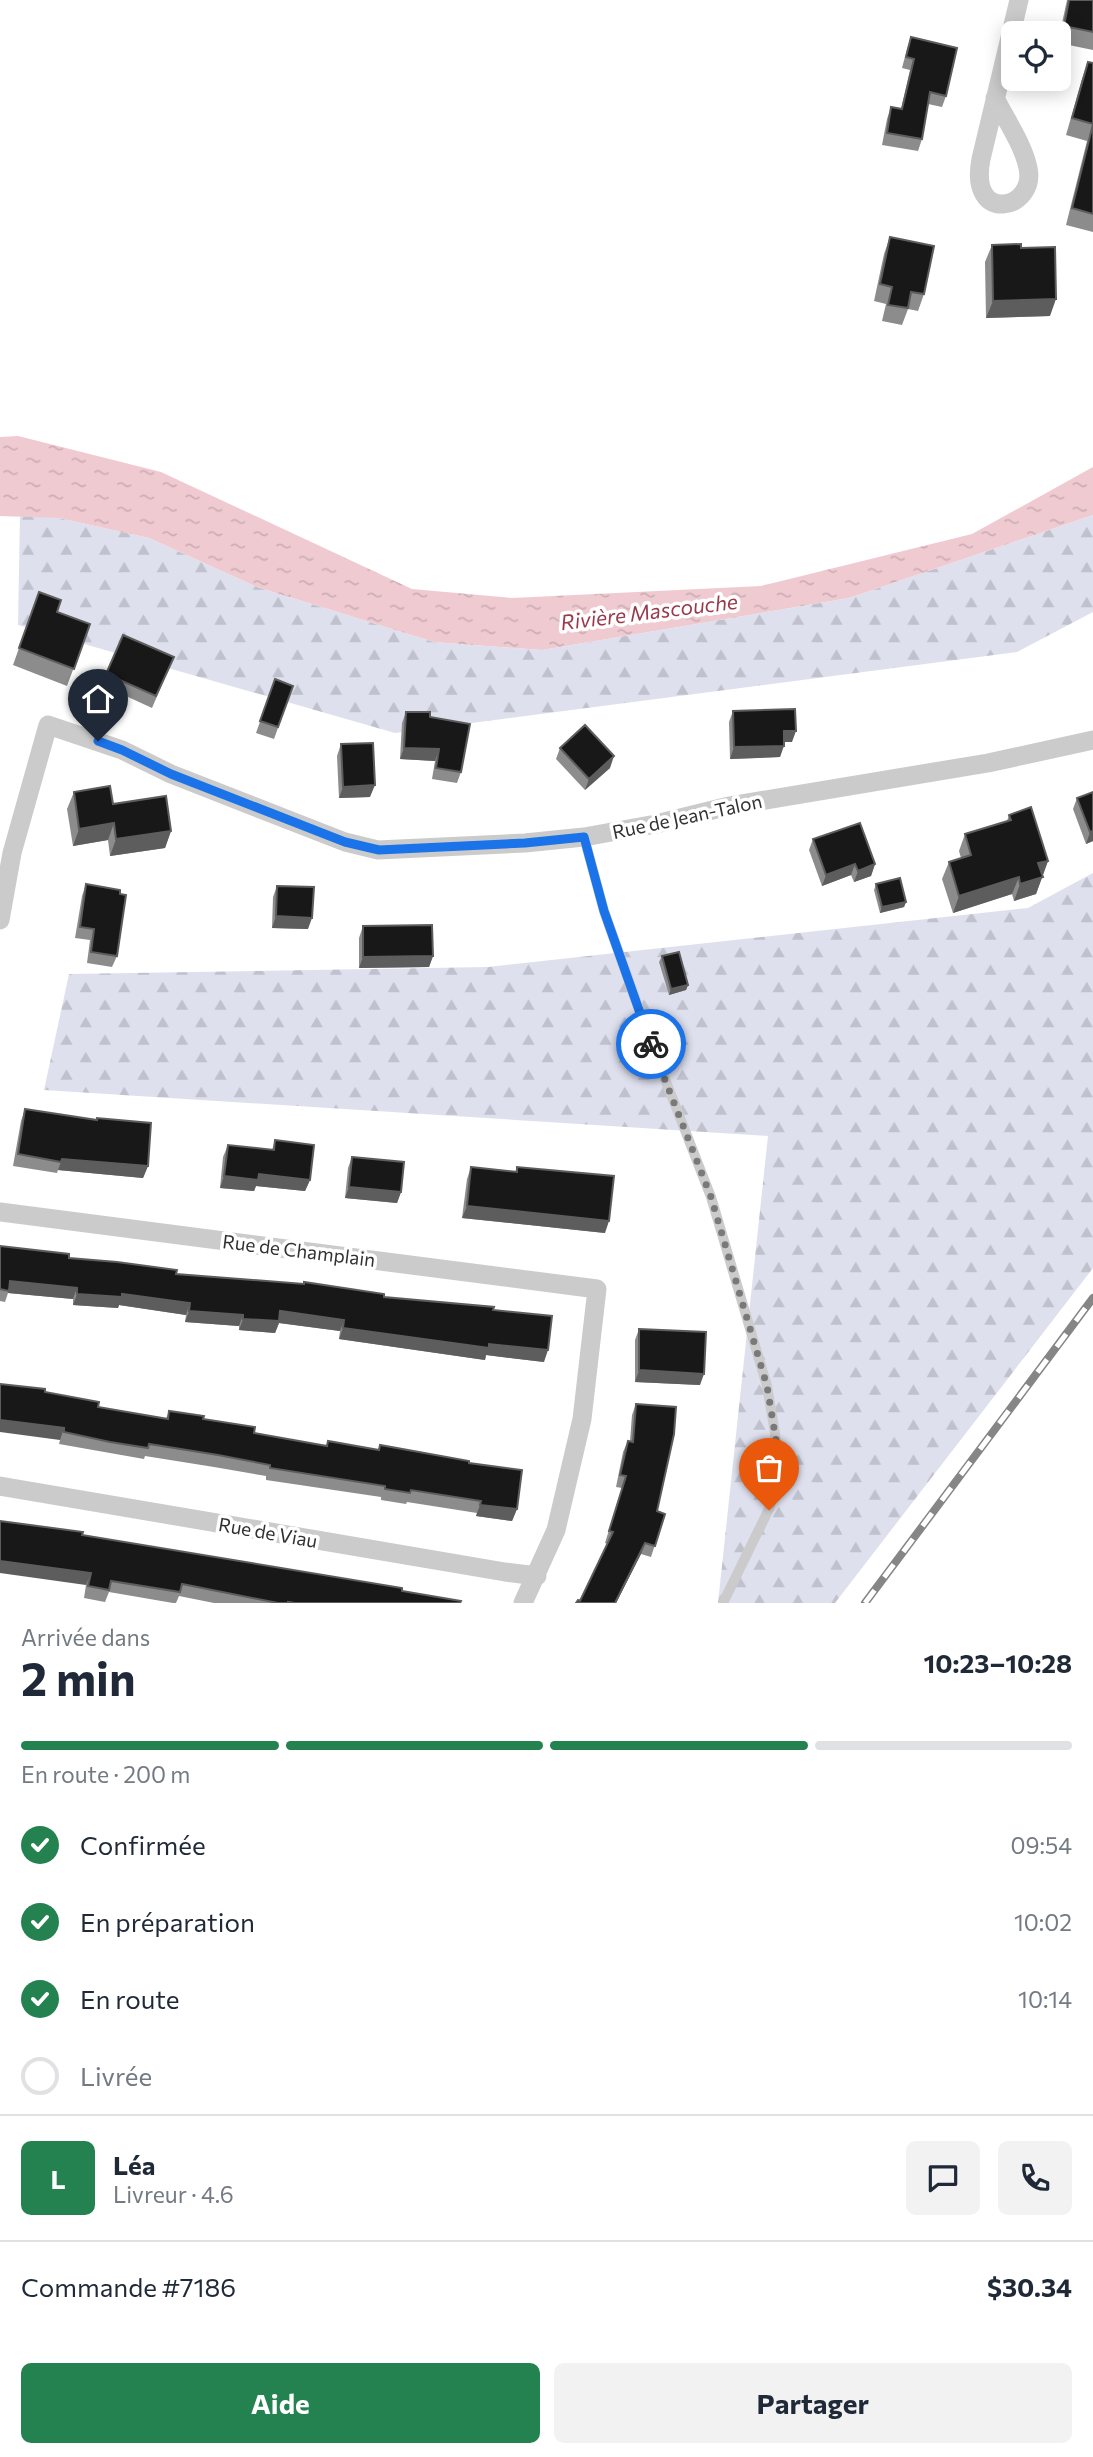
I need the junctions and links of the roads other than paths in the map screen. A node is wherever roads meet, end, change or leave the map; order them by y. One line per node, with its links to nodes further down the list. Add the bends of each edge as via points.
1 (1019, 0): 2 (street)
2 (995, 98): 2 (street, via 1024,155 1029,177 1017,200 1001,204 988,200 978,183)
3 (1093, 740): 4 (street, Rue de Jean-Talon)
4 (584, 837): 5 (street, Rue de Jean-Talon, via 379,850 345,842 122,750 48,725 12,853); 10 (lane, via 604,911 711,1197 767,1386 779,1475 769,1510)
5 (0, 920)
6 (0, 1212): 8 (street, Rue de Champlain, via 597,1289 582,1419 556,1530)
7 (0, 1486): 8 (street, Rue de Viau)
8 (537, 1576): 9 (street)
9 (523, 1603)
10 (723, 1603)

